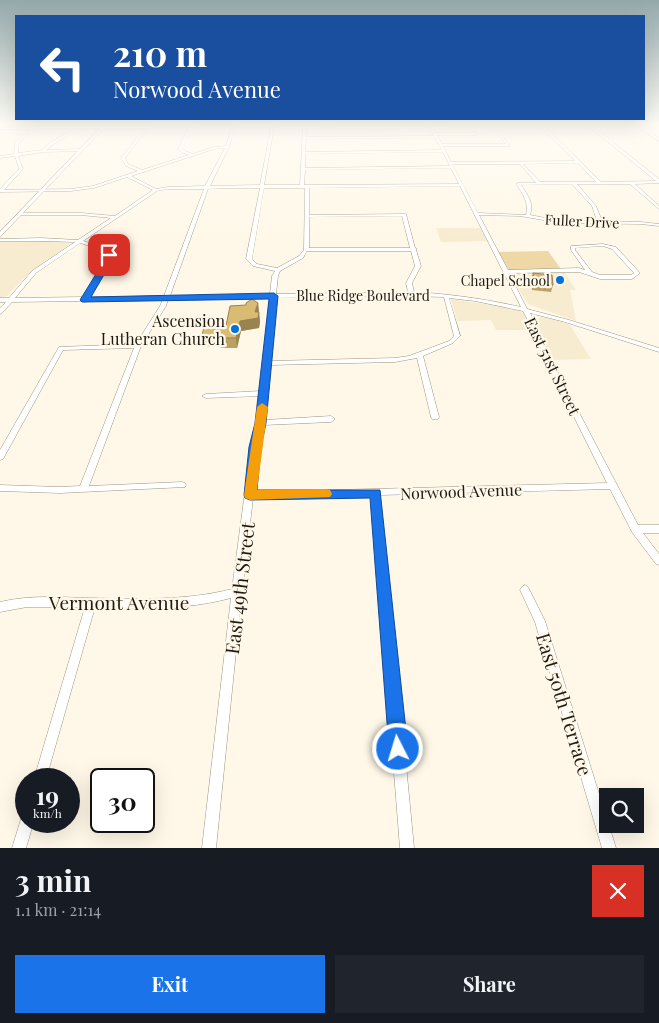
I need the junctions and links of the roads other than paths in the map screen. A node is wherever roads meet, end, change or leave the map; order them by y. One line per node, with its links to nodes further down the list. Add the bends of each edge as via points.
1 (521, 163): 19 (street)
2 (19, 164): 27 (street, via 21,169)
3 (68, 164): 25 (main road)
4 (126, 164): 14 (street)
5 (169, 164): 14 (street)
6 (219, 164): 24 (street)
7 (265, 164): 22 (street)
8 (303, 164): 13 (street)
9 (501, 164): 12 (street)
10 (581, 164): 17 (street)
11 (636, 164): 16 (street)
12 (451, 165): 13 (street); 21 (street, East 51st Street)
13 (303, 168): 23 (street)
14 (144, 172): 15 (street)
15 (129, 177): 25 (street, via 82,189); 26 (street)
16 (659, 182): 18 (street)
17 (600, 183): 18 (street); 20 (street)
18 (632, 183): 28 (street)
19 (539, 184): 20 (street); 32 (street, via 519,184 530,201)
20 (573, 184): 34 (street, via 594,205)
21 (461, 185): 23 (street); 30 (street, East 51st Street)
22 (261, 186): 23 (street); 24 (street); 41 (street, via 249,259 255,265)
23 (304, 186): 31 (street)
24 (207, 187): 26 (street); 47 (street)
25 (42, 190): 27 (street); 29 (main road)
26 (155, 190): 33 (street)
27 (0, 191)
28 (659, 208)
29 (20, 214): 33 (street); 36 (main road)
30 (476, 214): 32 (street, Fuller Drive); 42 (street, East 51st Street)
31 (306, 216): 39 (street, via 404,215); 40 (street)
32 (528, 216): 34 (street, Fuller Drive, via 560,222)
33 (114, 217): 38 (street)
34 (600, 223): 35 (street, Fuller Drive)
35 (659, 226)
36 (0, 235)
37 (0, 240): 38 (street)
38 (77, 242): 48 (street, via 100,247 109,255); 50 (street, via 34,272)
39 (415, 249): 40 (street); 44 (street, via 418,266 409,283)
40 (306, 250): 41 (street, via 301,257)
41 (278, 270): 45 (street, East 49th Street)
42 (506, 272): 43 (street, via 579,270); 51 (street, East 51st Street)
43 (590, 274): 43 (street, via 605,278 632,277 637,273 614,248 603,245 573,247)
44 (411, 294): 45 (street, Blue Ridge Boulevard); 46 (street, Blue Ridge Boulevard)
45 (274, 296): 47 (street, Blue Ridge Boulevard); 58 (street, East 49th Street)
46 (446, 296): 51 (street, Blue Ridge Boulevard); 57 (street, via 457,336 452,342)
47 (165, 298): 48 (street, Blue Ridge Boulevard); 55 (street, via 160,313)
48 (85, 300): 50 (street, Blue Ridge Boulevard)
49 (0, 301): 50 (street, Blue Ridge Boulevard)
50 (9, 301): 52 (street)
51 (525, 308): 53 (street, Blue Ridge Boulevard); 54 (street, East 51st Street)
52 (0, 312)
53 (546, 315): 54 (street, via 535,318); 56 (street, Blue Ridge Boulevard)
54 (533, 324): 66 (street, East 51st Street)
55 (138, 346): 64 (street, via 61,348); 68 (street)
56 (659, 350)
57 (420, 355): 58 (street, via 395,360); 61 (street)
58 (267, 363): 59 (street, East 49th Street)
59 (264, 393): 60 (street); 63 (street, East 49th Street)
60 (206, 396)
61 (435, 417)
62 (331, 419): 63 (street)
63 (261, 423): 70 (street, East 49th Street)
64 (0, 457)
65 (182, 485): 68 (street)
66 (613, 486): 69 (street, Norwood Avenue); 71 (street, East 51st Street)
67 (0, 488): 68 (street)
68 (83, 489)
69 (376, 493): 70 (street, Norwood Avenue); 82 (street)
70 (250, 495): 75 (street, East 49th Street)
71 (635, 529): 72 (street); 73 (street, East 51st Street)
72 (659, 529)
73 (659, 561)
74 (525, 590): 83 (street, East 50th Terrace, via 540,621)
75 (237, 592): 76 (street, Vermont Avenue, via 213,600 184,603); 81 (street, East 49th Street)
76 (91, 603): 77 (street, Vermont Avenue, via 30,602); 78 (street)
77 (0, 607)
78 (43, 768)
79 (23, 833): 80 (street)
80 (19, 848)
81 (209, 848)
82 (407, 848)
83 (609, 848)

